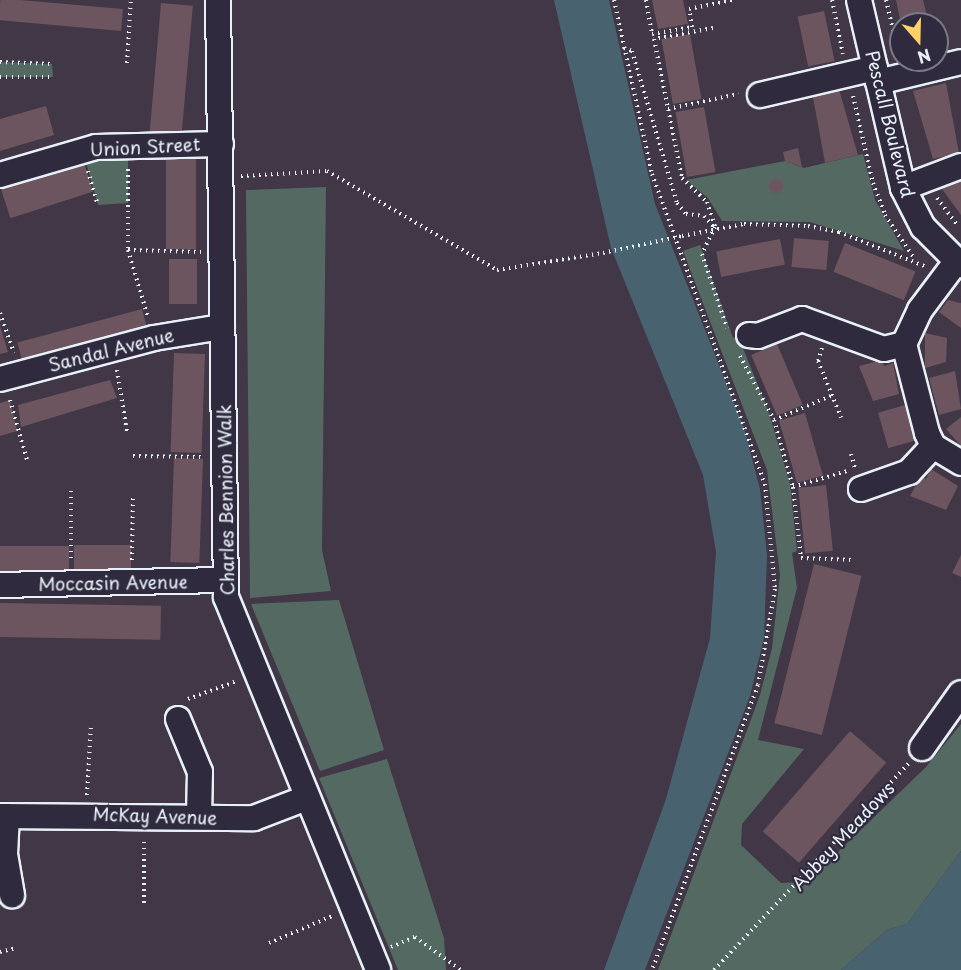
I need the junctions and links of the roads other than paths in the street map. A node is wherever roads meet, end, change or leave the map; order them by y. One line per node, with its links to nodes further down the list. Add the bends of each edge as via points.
1 (218, 0): 6 (street, Charles Bennion Walk)
2 (860, 0): 4 (street, Pescall Boulevard)
3 (961, 62): 4 (street, via 904,76)
4 (876, 75): 5 (street); 9 (street, Pescall Boulevard)
5 (753, 94)
6 (221, 144): 8 (street, Union Street, via 105,144); 11 (street, Charles Bennion Walk)
7 (961, 166): 9 (street)
8 (0, 175)
9 (903, 188): 10 (street, Pescall Boulevard, via 923,227)
10 (958, 264): 13 (street, via 940,281 908,329)
11 (222, 327): 14 (street, Sandal Avenue, via 154,338); 18 (street, Charles Bennion Walk)
12 (742, 338): 13 (street, via 802,319 884,349)
13 (904, 344): 15 (street)
14 (8, 377)
15 (933, 446): 16 (street); 17 (street, via 909,472)
16 (961, 463)
17 (858, 479)
18 (225, 580): 19 (street, Moccasin Avenue); 23 (street, Charles Bennion Walk, via 228,608)
19 (0, 585)
20 (961, 693): 22 (street)
21 (179, 710): 25 (street, via 200,772)
22 (922, 748)
23 (306, 798): 25 (street, McKay Avenue, via 254,818); 27 (street, Charles Bennion Walk)
24 (3, 816): 25 (street, McKay Avenue); 26 (street, via 4,854)
25 (199, 818)
26 (12, 895)
27 (375, 962)

